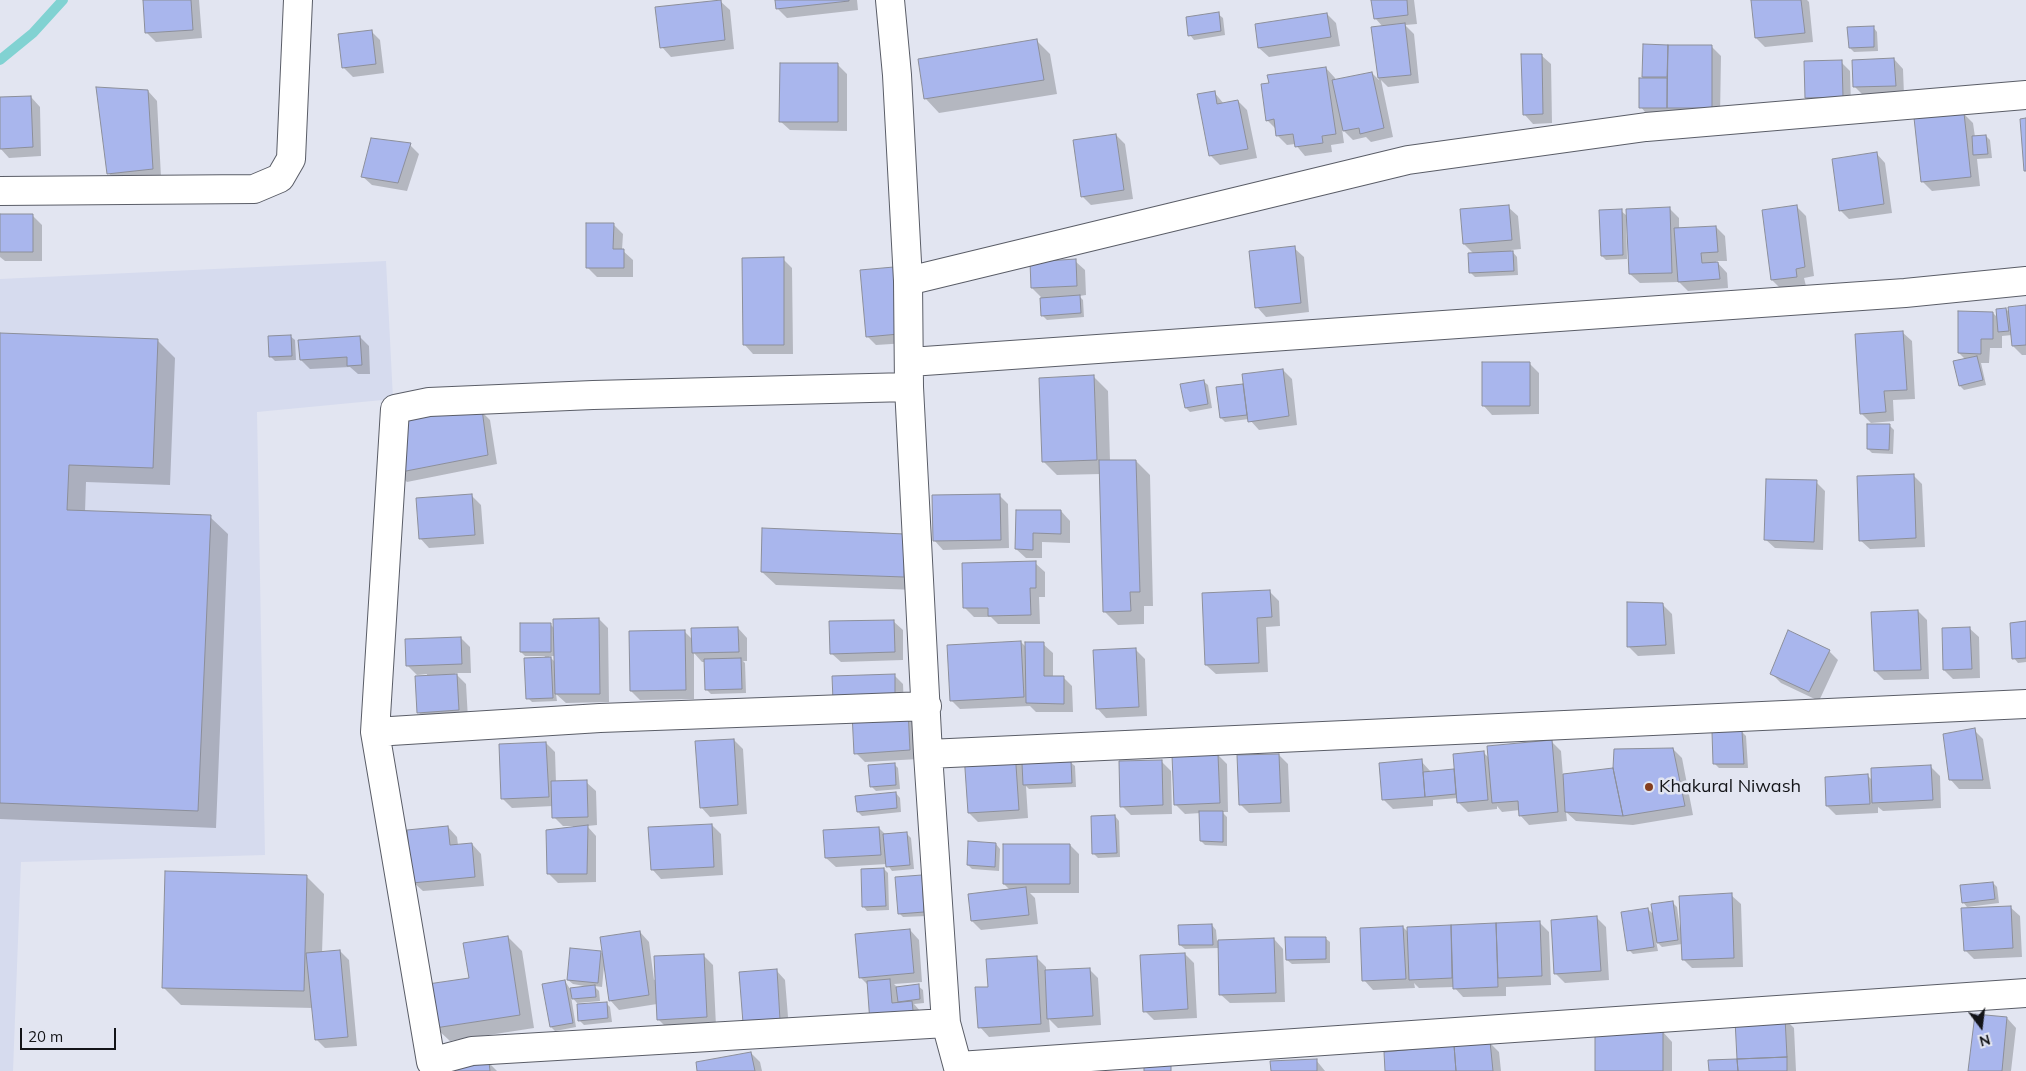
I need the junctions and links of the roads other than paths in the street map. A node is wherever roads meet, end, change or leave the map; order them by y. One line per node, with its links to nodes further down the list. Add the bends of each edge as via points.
1 (298, 0): 4 (street, via 291,159 280,178 254,189)
2 (890, 0): 5 (street)
3 (2026, 95): 5 (street, via 1646,127 1408,160)
4 (0, 191)
5 (908, 281): 7 (street)
6 (2026, 281): 7 (street)
7 (910, 375): 9 (street); 10 (street, via 429,402 395,409)
8 (2026, 704): 11 (street)
9 (927, 706): 10 (street, via 600,718); 11 (street)
10 (375, 732): 14 (street)
11 (928, 754): 13 (street)
12 (2026, 993): 15 (street)
13 (946, 1023): 14 (street, via 472,1051); 15 (street)
14 (432, 1066)
15 (959, 1068)

